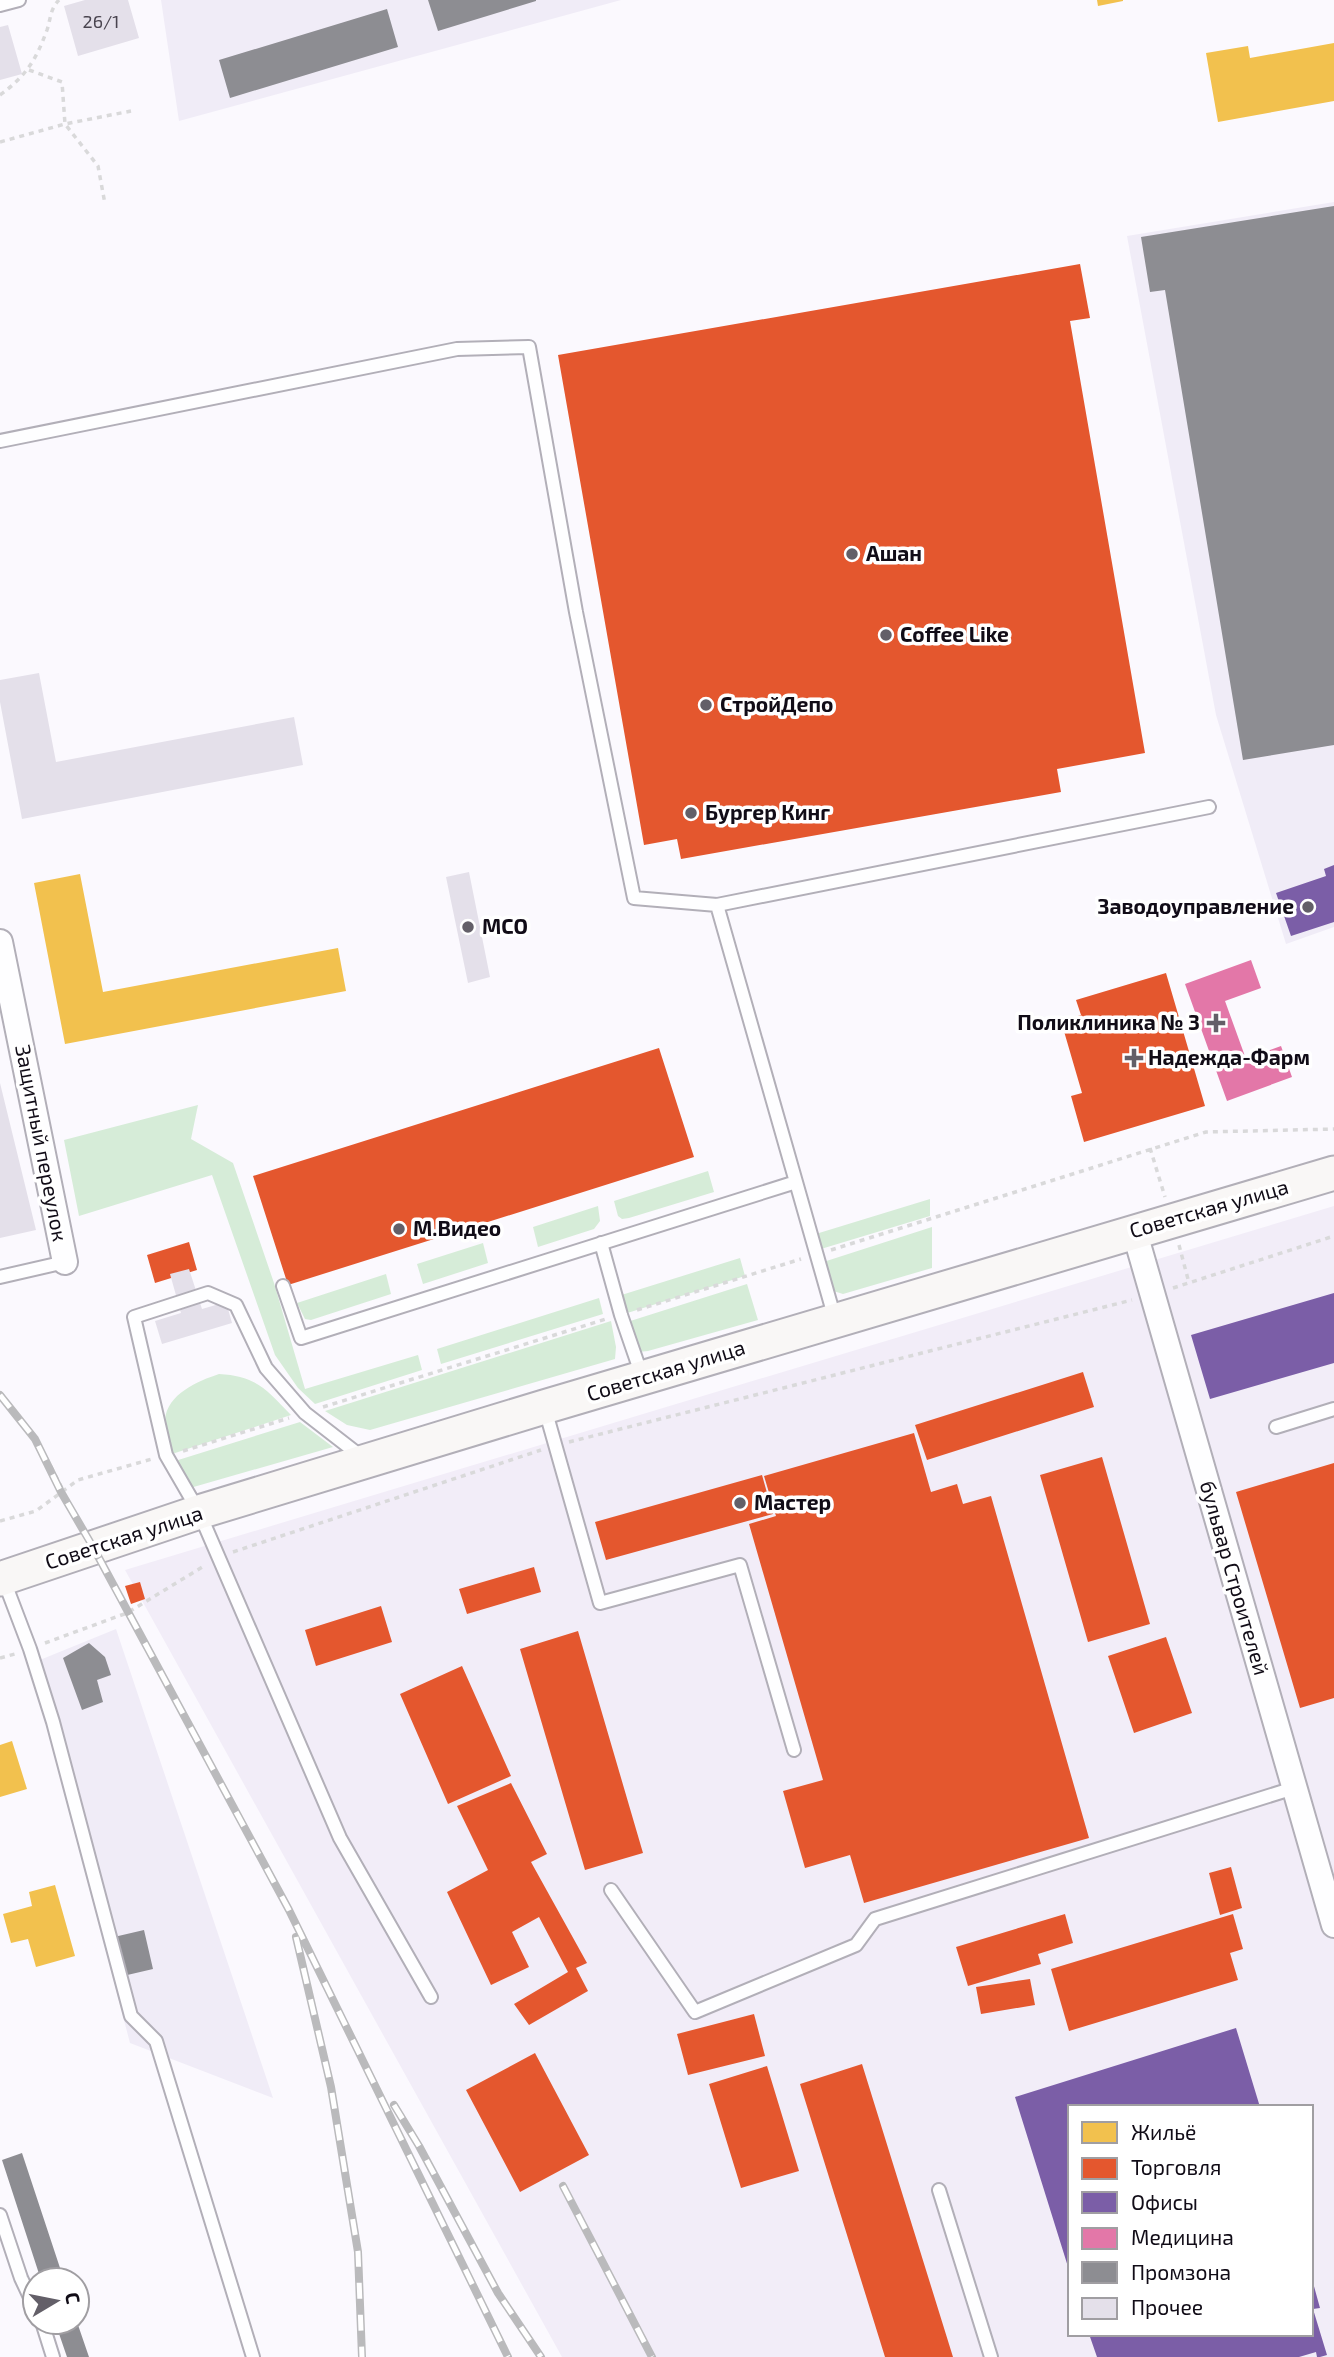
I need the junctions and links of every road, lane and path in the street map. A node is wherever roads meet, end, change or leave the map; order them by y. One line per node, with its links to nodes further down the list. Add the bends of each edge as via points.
1 (19, 0): 3 (lane)
2 (59, 0): 4 (path, via 52,6 48,28)
3 (0, 5)
4 (29, 70): 5 (path); 7 (path, via 62,82)
5 (0, 95)
6 (131, 111): 7 (path)
7 (65, 124): 8 (path); 9 (path, via 98,166)
8 (0, 142)
9 (105, 204)
10 (0, 441): 12 (lane, via 457,349 529,347 634,898)
11 (1209, 807): 12 (lane)
12 (717, 905): 16 (lane)
13 (0, 942): 21 (street, Защитный переулок)
14 (1334, 1129): 20 (path, via 1206,1132)
15 (1334, 1173): 17 (main road, Советская улица)
16 (796, 1182): 19 (lane); 20 (lane)
17 (1135, 1230): 24 (street, бульвар Строителей); 26 (main road, Советская улица)
18 (1334, 1236): 24 (path)
19 (601, 1243): 23 (lane, via 301,1338); 25 (lane)
20 (816, 1255): 25 (path); 26 (lane)
21 (65, 1262): 22 (lane)
22 (0, 1277)
23 (283, 1286)
24 (1153, 1294): 33 (path); 42 (street, бульвар Строителей)
25 (621, 1315): 27 (lane); 29 (path)
26 (835, 1320): 27 (main road, Советская улица)
27 (643, 1379): 30 (main road, Советская улица)
28 (0, 1392): 35 (path, via 36,1438)
29 (323, 1406)
30 (544, 1407): 33 (lane); 34 (main road, Советская улица)
31 (1334, 1409): 32 (lane)
32 (1276, 1427)
33 (556, 1445): 37 (path); 41 (lane, via 600,1603 740,1565)
34 (367, 1461): 36 (main road, Советская улица); 36 (lane, via 305,1413 266,1368 236,1305 208,1293 134,1317 166,1455)
35 (63, 1490)
36 (199, 1512): 37 (lane); 38 (main road, Советская улица)
37 (218, 1557): 39 (path, via 127,1613); 45 (lane, via 340,1838)
38 (1, 1578): 39 (lane)
39 (30, 1649): 40 (path); 51 (lane, via 131,2016 156,2041)
40 (0, 1658)
41 (794, 1750)
42 (1294, 1788): 43 (lane, via 875,1919 856,1945 695,2012); 44 (street, бульвар Строителей)
43 (611, 1890)
44 (1333, 1919)
45 (431, 1997)
46 (939, 2190): 52 (lane)
47 (0, 2215): 48 (lane)
48 (21, 2278)
49 (46, 2336): 50 (lane)
50 (52, 2357)
51 (253, 2357)
52 (991, 2357)

